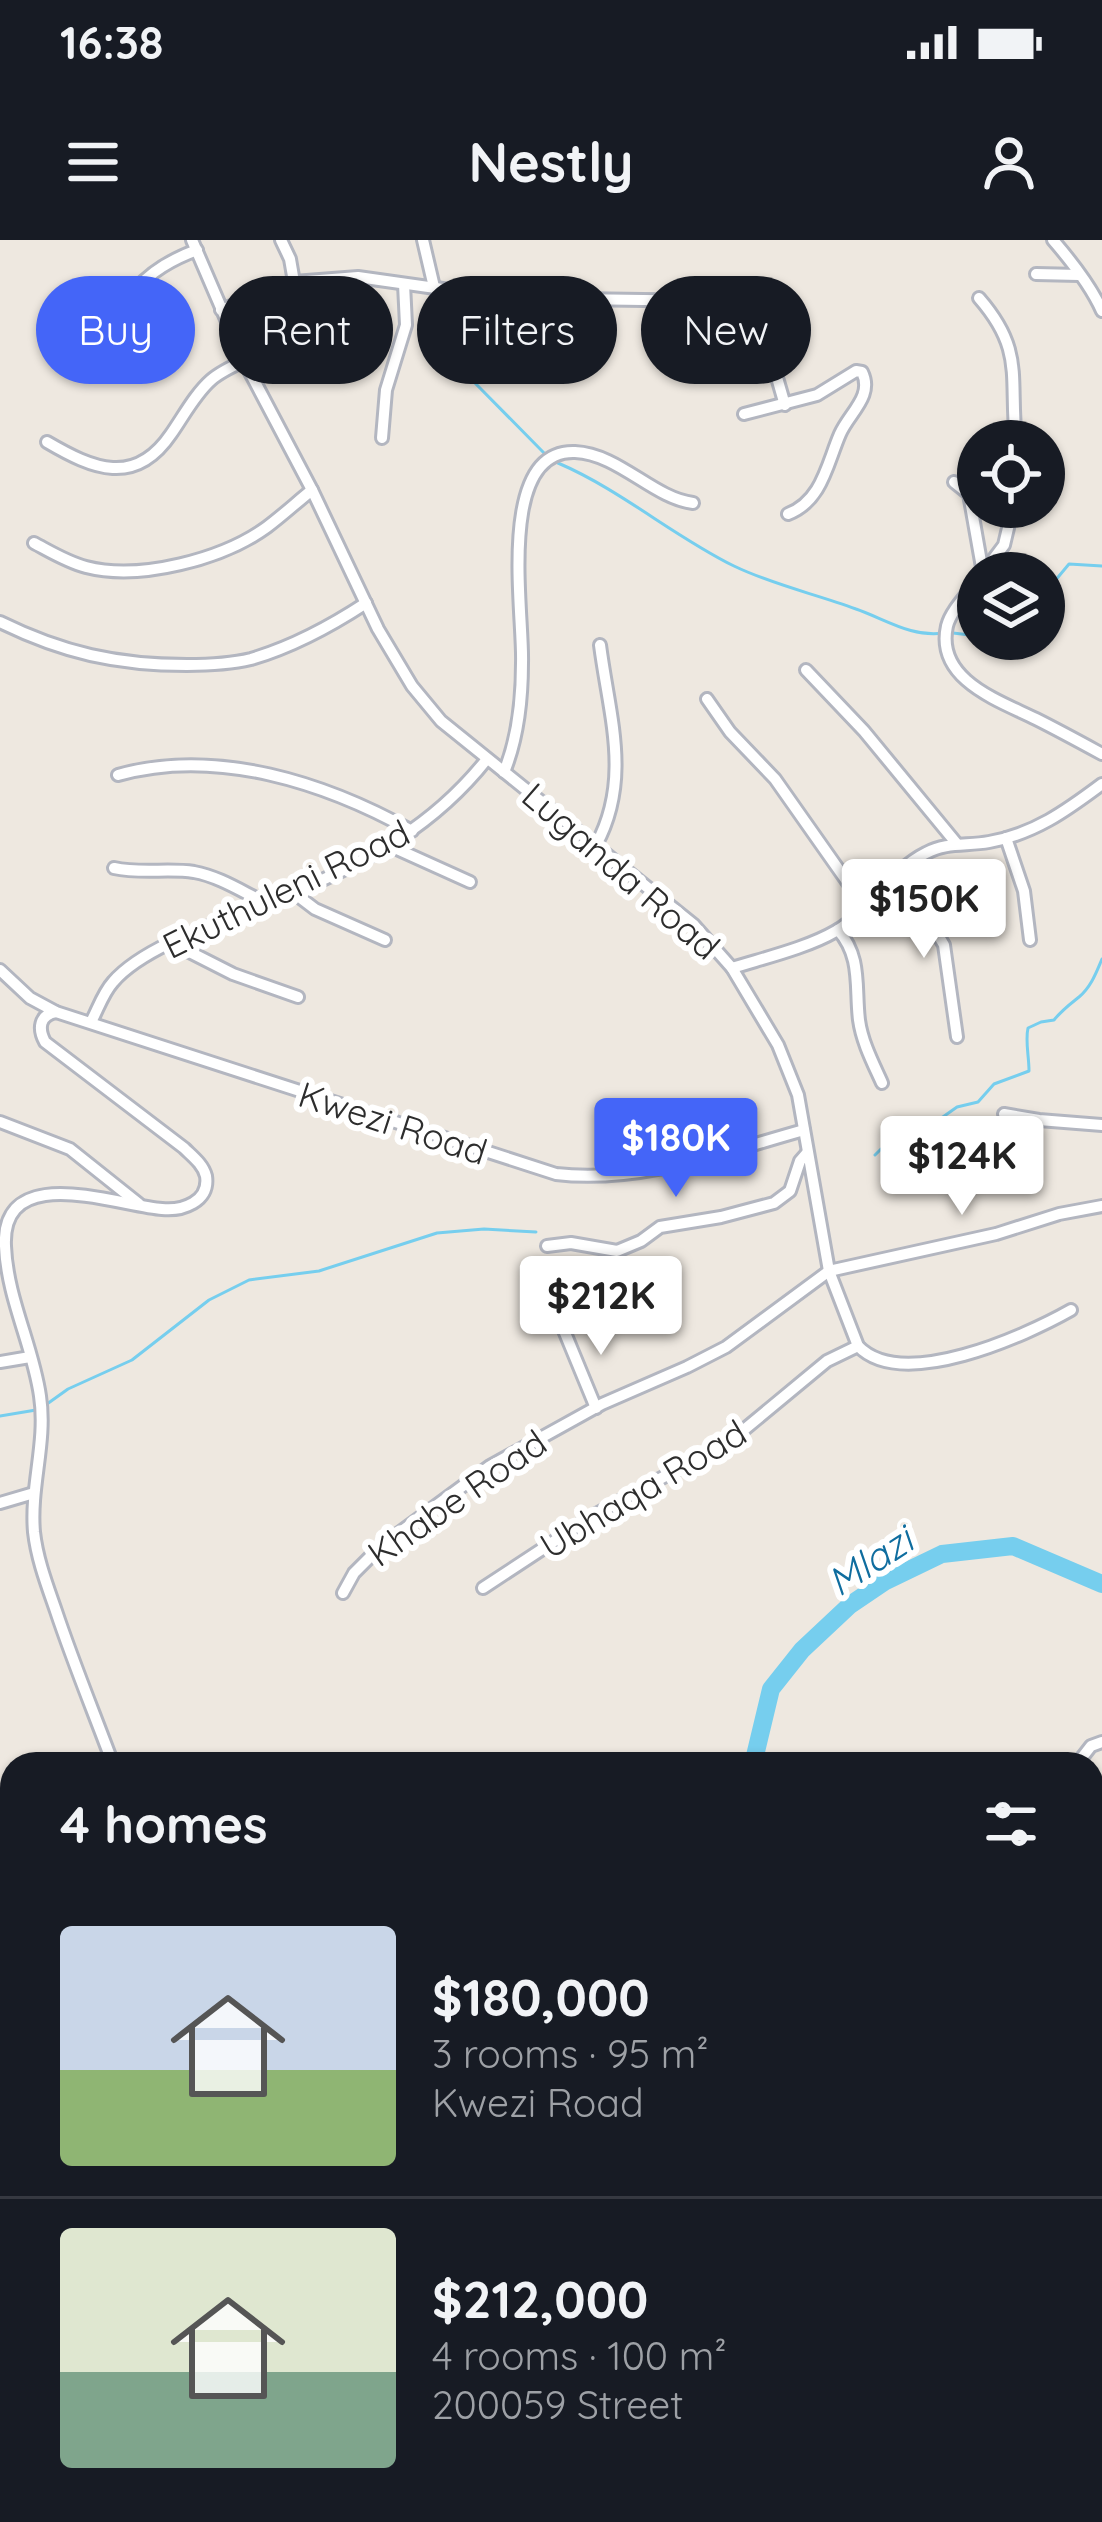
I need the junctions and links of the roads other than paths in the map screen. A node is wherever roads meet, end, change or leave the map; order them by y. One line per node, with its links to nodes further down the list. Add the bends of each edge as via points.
1 (281, 240): 8 (street)
2 (423, 240): 9 (street)
3 (1053, 240): 6 (street)
4 (195, 245): 7 (street); 15 (street, Luganda Road)
5 (1036, 274): 6 (street)
6 (1078, 275): 14 (street)
7 (147, 276)
8 (293, 276)
9 (431, 276)
10 (393, 282): 11 (street)
11 (404, 284): 12 (street); 22 (street, via 406,325 386,390)
12 (417, 285)
13 (979, 298): 21 (street, via 1009,342)
14 (1101, 304)
15 (219, 305)
16 (219, 376): 23 (street, via 140,464 107,468)
17 (256, 384): 25 (street, Luganda Road)
18 (779, 384): 19 (street)
19 (785, 405): 20 (street); 27 (street, via 850,374 862,372 867,382 829,468 807,504)
20 (745, 414)
21 (1014, 420)
22 (382, 438)
23 (47, 442)
24 (954, 482): 29 (street, via 970,494)
25 (312, 490): 28 (street, via 239,544 184,563 103,570); 30 (street, Luganda Road)
26 (693, 503): 38 (street, via 575,452 550,459 530,479 520,533 521,684)
27 (788, 514)
28 (34, 543)
29 (980, 552)
30 (367, 603): 32 (street, via 283,649 206,665 92,657); 37 (street, Luganda Road, via 412,686)
31 (957, 609): 36 (street, via 946,632 961,675)
32 (0, 622)
33 (600, 645): 45 (street, via 617,771)
34 (806, 670): 43 (street)
35 (707, 699): 51 (street, via 776,778)
36 (1102, 754)
37 (487, 759): 38 (street, Luganda Road); 41 (street, Ekuthuleni Road)
38 (504, 772): 45 (street, Luganda Road)
39 (118, 776): 41 (street, via 162,766 236,767 347,800)
40 (1102, 784): 42 (street, via 1040,826)
41 (412, 831): 44 (street, Ekuthuleni Road)
42 (1006, 838): 43 (street); 54 (street)
43 (957, 844): 47 (street, via 926,853)
44 (388, 845): 48 (street); 49 (street, Ekuthuleni Road)
45 (596, 845): 56 (street, Luganda Road, via 694,925)
46 (114, 868): 50 (street, via 210,876)
47 (894, 879): 51 (street); 61 (street, via 916,898 944,945)
48 (470, 882)
49 (294, 893): 50 (street, Ekuthuleni Road); 53 (street)
50 (268, 904): 55 (street, Ekuthuleni Road)
51 (866, 908): 52 (street)
52 (838, 930): 56 (street); 62 (street, via 856,965 860,1024)
53 (386, 940)
54 (1030, 940)
55 (170, 942): 58 (street); 60 (street, Ekuthuleni Road, via 113,981)
56 (732, 968): 66 (street, Luganda Road, via 778,1045)
57 (0, 970): 59 (street, Kwezi Road)
58 (298, 997)
59 (56, 1012): 60 (street, Kwezi Road); 68 (street, via 41,1022 45,1042 201,1164 205,1188 193,1204)
60 (91, 1022): 66 (street, Kwezi Road, via 556,1174 634,1173)
61 (957, 1037)
62 (882, 1083)
63 (1004, 1114): 65 (street)
64 (0, 1122): 68 (street, via 70,1149)
65 (1102, 1125)
66 (804, 1130): 67 (street, Luganda Road)
67 (807, 1154): 70 (street, via 790,1191 774,1203 660,1227 617,1251); 71 (street, Luganda Road)
68 (142, 1206): 75 (street, via 72,1193 17,1208 4,1241)
69 (1102, 1206): 71 (street)
70 (547, 1246)
71 (829, 1271): 74 (street, Luganda Road); 77 (street, Khabe Road, via 726,1347)
72 (1071, 1310): 74 (street, via 942,1360 894,1363)
73 (562, 1328): 77 (street)
74 (858, 1346): 80 (street, Ubhaqa Road, via 826,1361 734,1438 591,1516)
75 (30, 1358): 76 (street); 78 (street, via 44,1422)
76 (0, 1362)
77 (596, 1408): 81 (street, Khabe Road, via 453,1492 364,1562)
78 (34, 1493): 79 (street); 82 (street, via 37,1553)
79 (0, 1503)
80 (483, 1588)
81 (343, 1593)
82 (109, 1752)

